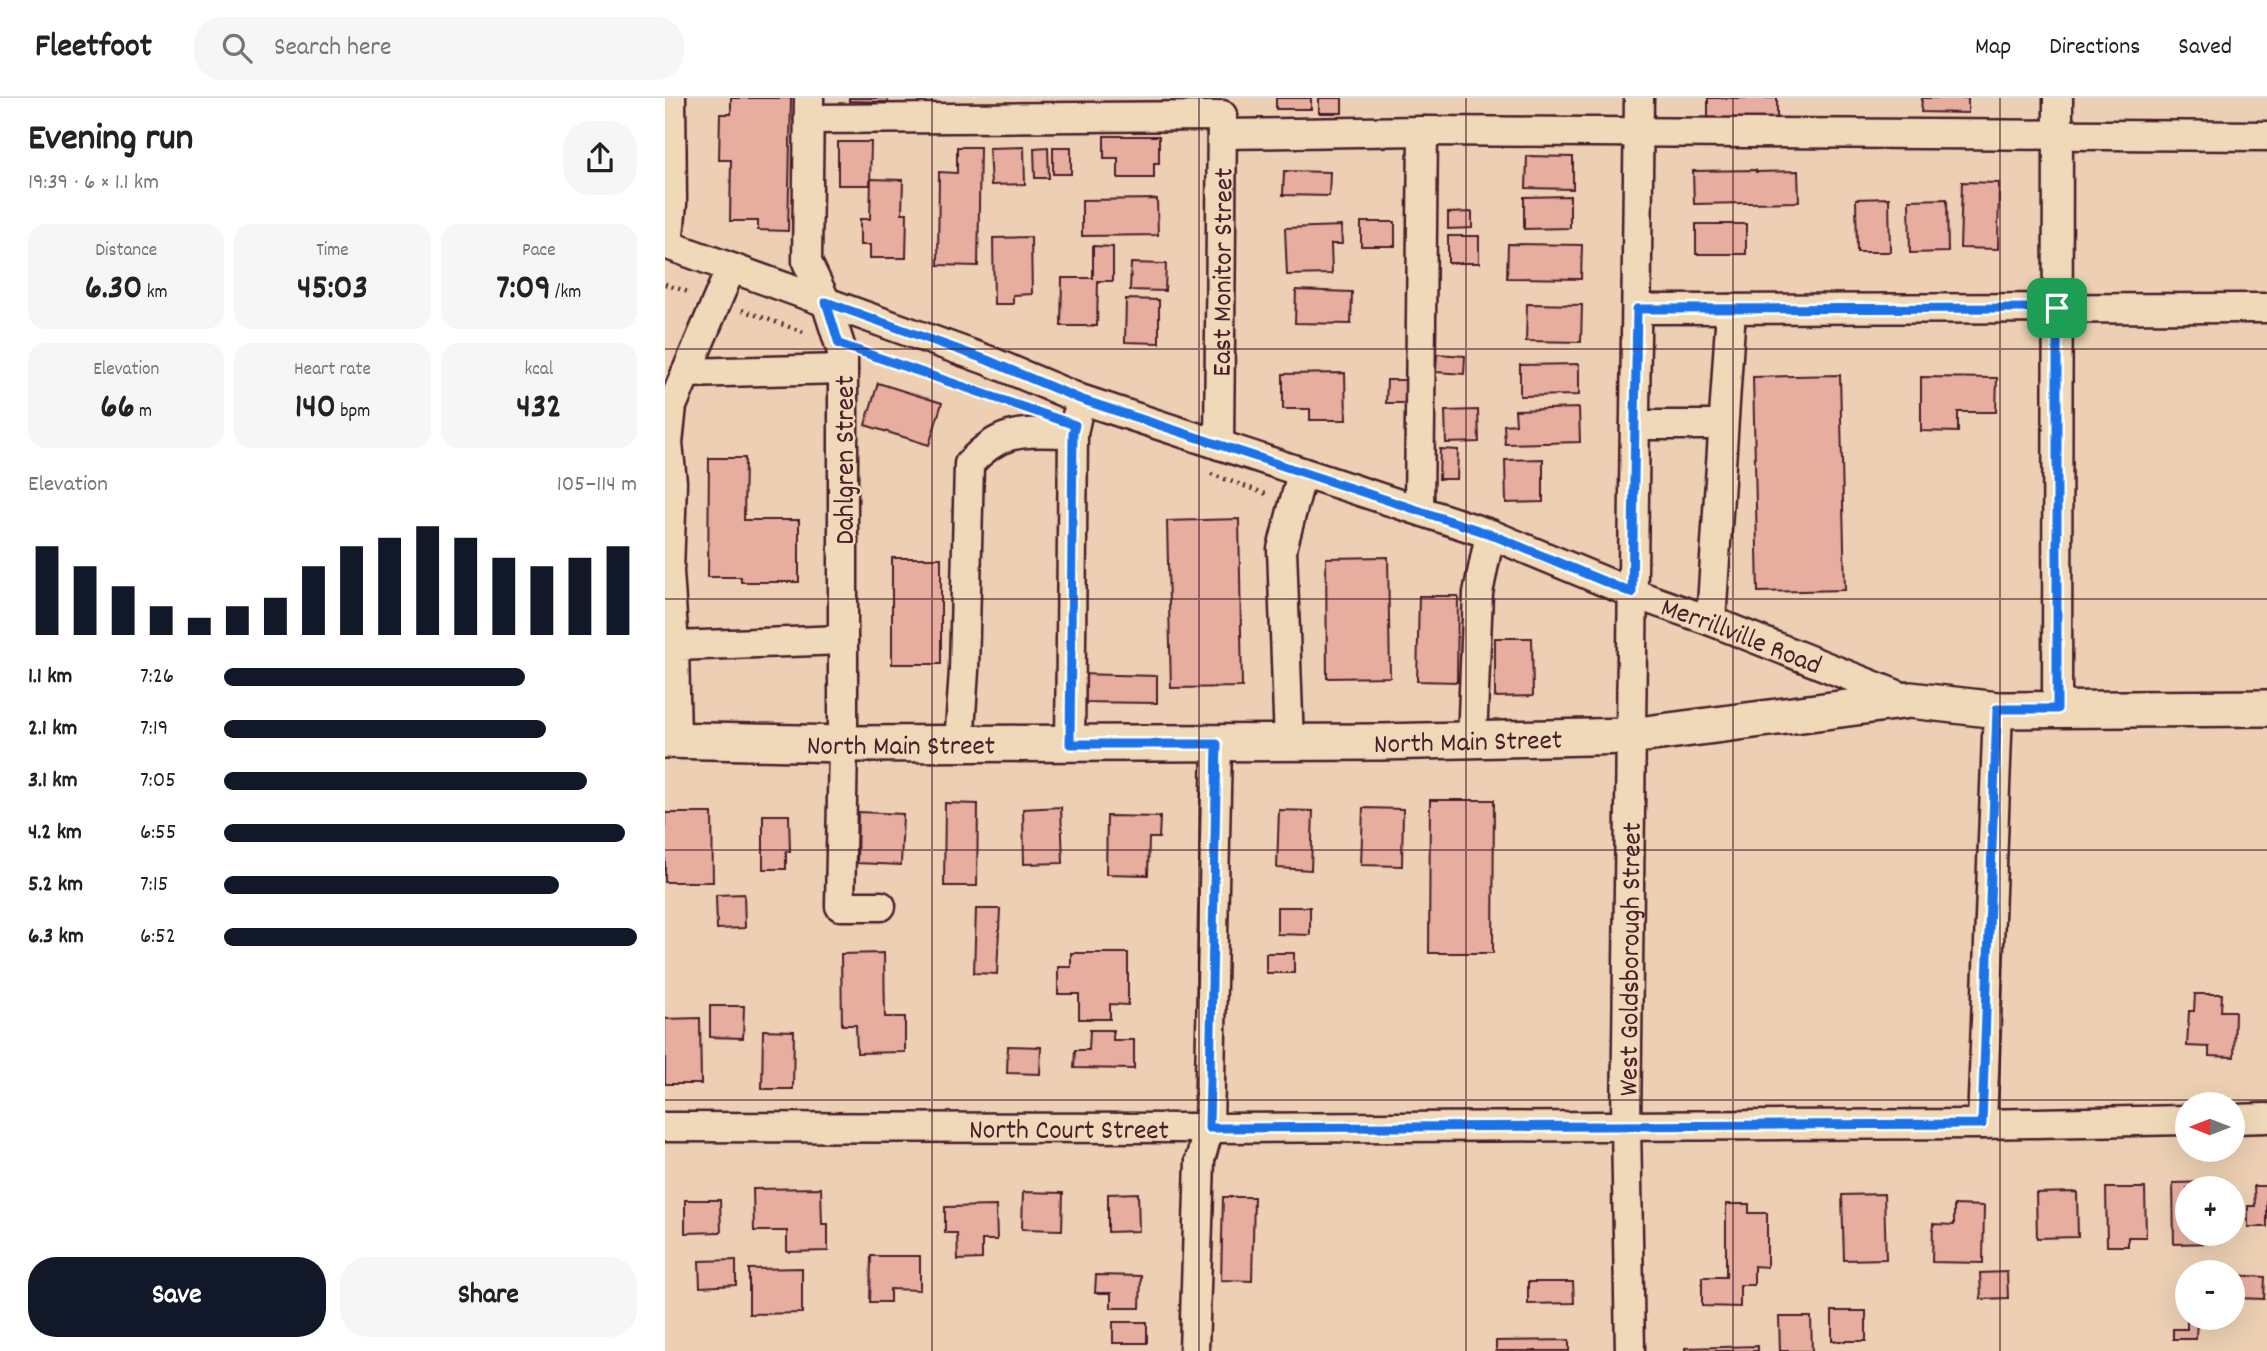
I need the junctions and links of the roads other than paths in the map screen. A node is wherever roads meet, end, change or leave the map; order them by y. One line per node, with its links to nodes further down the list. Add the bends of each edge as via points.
1 (671, 98): 10 (street, via 672,204)
2 (1639, 98): 7 (street, West Goldsborough Street)
3 (2057, 98): 8 (street)
4 (809, 108): 5 (street); 12 (street, Dahlgren Street, via 807,262)
5 (1222, 116): 6 (street); 23 (street, East Monitor Street)
6 (1423, 131): 7 (street); 25 (street)
7 (1639, 133): 8 (street); 15 (street, West Goldsborough Street)
8 (2057, 135): 9 (street); 13 (street)
9 (2267, 136)
10 (666, 245): 11 (street, Merrillville Road)
11 (731, 268): 12 (street, Merrillville Road); 18 (street)
12 (826, 302): 17 (street, Dahlgren Street); 19 (street, Merrillville Road)
13 (2057, 308): 14 (street); 16 (street); 34 (street)
14 (2267, 308)
15 (1637, 309): 16 (street); 20 (street, West Goldsborough Street)
16 (1731, 309): 21 (street)
17 (841, 356): 18 (street); 29 (street, Dahlgren Street)
18 (686, 373): 30 (street, via 672,406 668,443)
19 (1080, 399): 22 (street); 23 (street, Merrillville Road)
20 (1635, 425): 21 (street); 27 (street, West Goldsborough Street)
21 (1723, 425): 28 (street)
22 (1073, 433): 39 (street, via 1005,436 983,448 969,464); 40 (street)
23 (1219, 445): 24 (street, Merrillville Road)
24 (1302, 472): 25 (street, Merrillville Road); 42 (street, via 1282,549)
25 (1419, 510): 26 (street, Merrillville Road)
26 (1490, 534): 27 (street, Merrillville Road); 37 (street, via 1478,593)
27 (1632, 593): 28 (street, Merrillville Road); 35 (street, West Goldsborough Street)
28 (1711, 621): 31 (street, Merrillville Road)
29 (843, 640): 30 (street); 38 (street, Dahlgren Street)
30 (674, 646): 36 (street)
31 (1910, 700): 33 (main road, North Main Street); 35 (main road, North Main Street)
32 (2267, 708): 34 (main road, North Main Street)
33 (1997, 709): 34 (main road, North Main Street); 47 (street)
34 (2057, 709)
35 (1630, 736): 37 (main road, North Main Street); 48 (street, West Goldsborough Street)
36 (670, 740): 38 (main road, North Main Street)
37 (1472, 740): 42 (main road, North Main Street)
38 (843, 744): 39 (main road, North Main Street); 43 (street, Dahlgren Street, via 841,906)
39 (959, 744): 40 (main road, North Main Street)
40 (1070, 744): 41 (main road, North Main Street)
41 (1217, 744): 42 (main road, North Main Street); 50 (street)
42 (1289, 744)
43 (881, 906)
44 (2267, 1118): 46 (street)
45 (2175, 1119): 47 (street, North Court Street)
46 (2245, 1119)
47 (1982, 1124): 48 (street, North Court Street)
48 (1626, 1125): 50 (street, North Court Street); 52 (street, West Goldsborough Street)
49 (665, 1127): 50 (street, North Court Street)
50 (1209, 1128): 51 (street, via 1200,1160)
51 (1193, 1351)
52 (1630, 1351)

